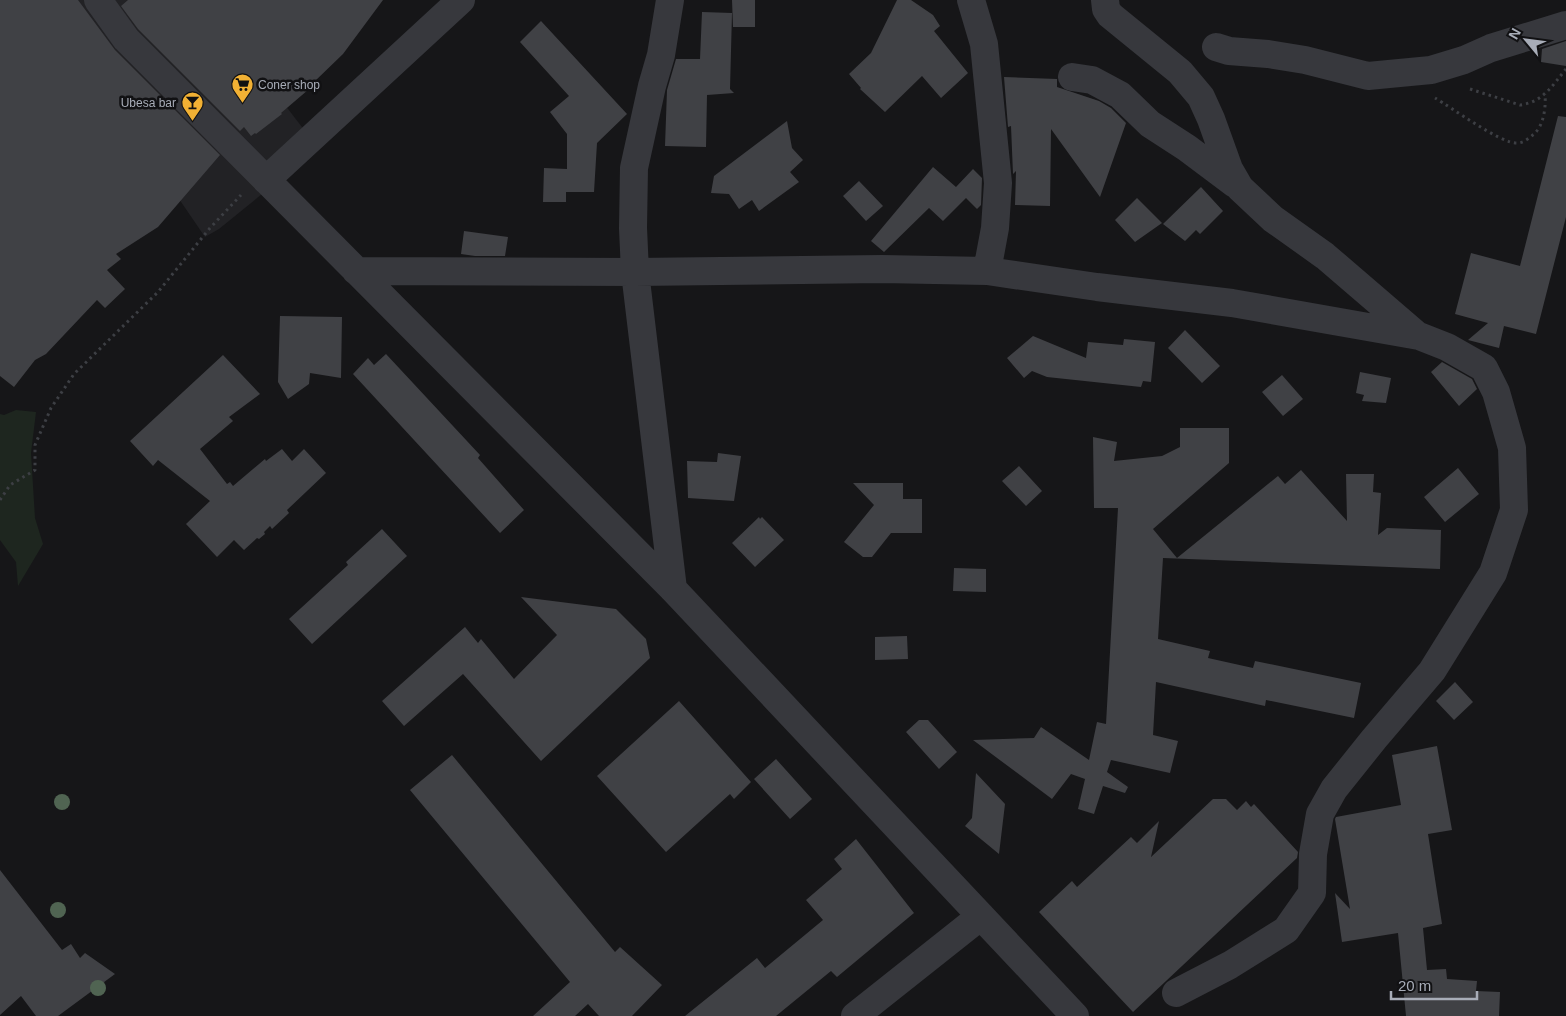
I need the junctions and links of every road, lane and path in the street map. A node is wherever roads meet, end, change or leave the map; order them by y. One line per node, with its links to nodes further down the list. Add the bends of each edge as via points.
1 (98, 0): 13 (street, via 126,38)
2 (461, 0): 13 (street)
3 (670, 0): 17 (street, via 661,55 634,168)
4 (971, 0): 16 (street, via 984,44 998,183 995,228)
5 (1104, 0): 14 (street, via 1110,15 1180,72 1201,97 1229,169)
6 (1566, 25): 7 (street, via 1431,70 1368,76 1305,60)
7 (1216, 47)
8 (1566, 69): 11 (path)
9 (1072, 77): 14 (street, via 1092,80 1120,95 1150,124)
10 (1469, 89): 11 (path, via 1520,105 1537,101)
11 (1544, 94): 12 (path, via 1546,107 1537,131 1516,144)
12 (1445, 104)
13 (263, 177): 15 (street); 19 (path, via 210,228 158,292 74,374 52,408 35,444 35,470 10,485)
14 (1240, 188): 18 (street, via 1273,219 1325,256)
15 (356, 270): 17 (street); 20 (street)
16 (987, 271): 17 (street); 18 (street, via 1232,303)
17 (635, 272): 20 (street)
18 (1418, 336): 22 (street, via 1447,346 1484,368 1496,392 1512,448 1514,510 1492,573 1432,671 1334,789 1320,814 1313,854 1312,893 1286,930 1230,965)
19 (0, 500)
20 (673, 589): 21 (street)
21 (981, 916): 23 (street); 24 (street)
22 (1176, 993)
23 (855, 1016)
24 (1075, 1016)

